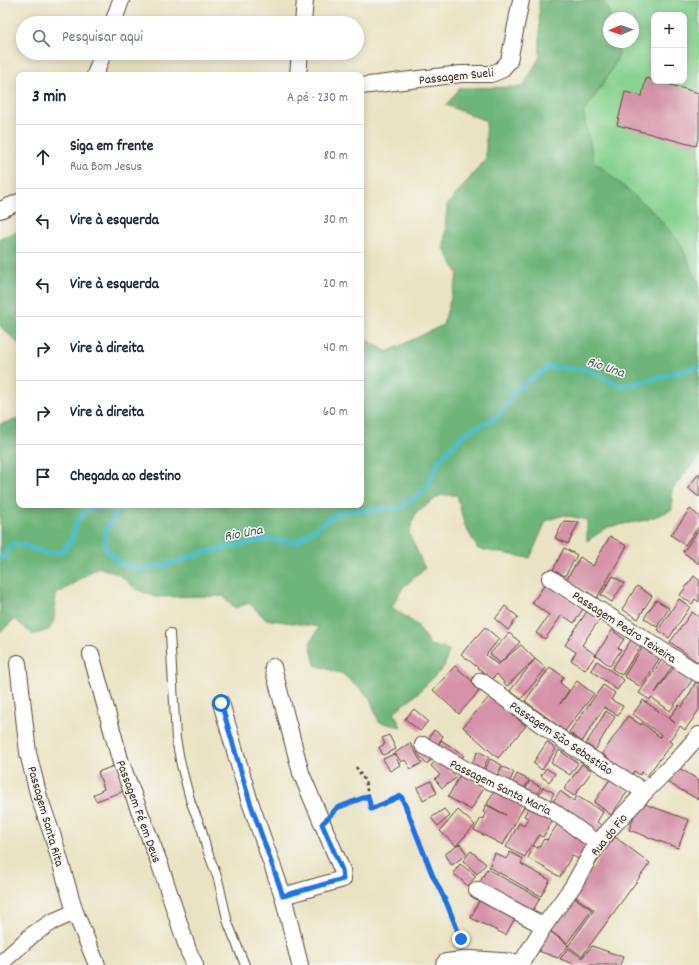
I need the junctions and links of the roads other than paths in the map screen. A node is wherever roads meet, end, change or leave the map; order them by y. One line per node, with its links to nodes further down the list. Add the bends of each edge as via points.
1 (121, 0): 4 (street)
2 (305, 0): 5 (street)
3 (521, 0): 10 (street, Passagem Sueli, via 509,61 501,70 491,74 461,74)
4 (115, 16)
5 (303, 16)
6 (100, 60): 8 (street)
7 (299, 60): 9 (street)
8 (96, 72)
9 (298, 72)
10 (364, 86)
11 (16, 203): 12 (street)
12 (0, 210)
13 (550, 578): 18 (street, Passagem Pedro Teixeira)
14 (170, 633): 33 (lane, via 176,739 181,765 191,803 218,879 228,923)
15 (91, 654): 32 (street, Passagem Fé em Deus, via 122,762)
16 (18, 663): 27 (street, Passagem Santa Rita, via 28,753)
17 (273, 667): 26 (street, via 301,773 342,870 343,879)
18 (699, 674)
19 (481, 681): 23 (street, Passagem São Sebastião, via 564,741)
20 (221, 703): 26 (street, via 249,799)
21 (699, 735): 23 (street, Rua do Fio)
22 (423, 745): 24 (street, Passagem Santa Maria, via 468,771 548,808)
23 (644, 792): 24 (street, Rua do Fio)
24 (597, 843): 28 (street, Rua do Fio, via 573,886)
25 (477, 890): 28 (street)
26 (283, 896): 29 (street)
27 (75, 912): 30 (street, via 52,922 32,935); 31 (street, Passagem Santa Rita)
28 (544, 926): 36 (street, Rua do Fio)
29 (298, 963)
30 (0, 964)
31 (97, 965)
32 (195, 965)
33 (245, 965)
34 (448, 965): 35 (main road, via 470,962)
35 (514, 965)
36 (520, 965)

